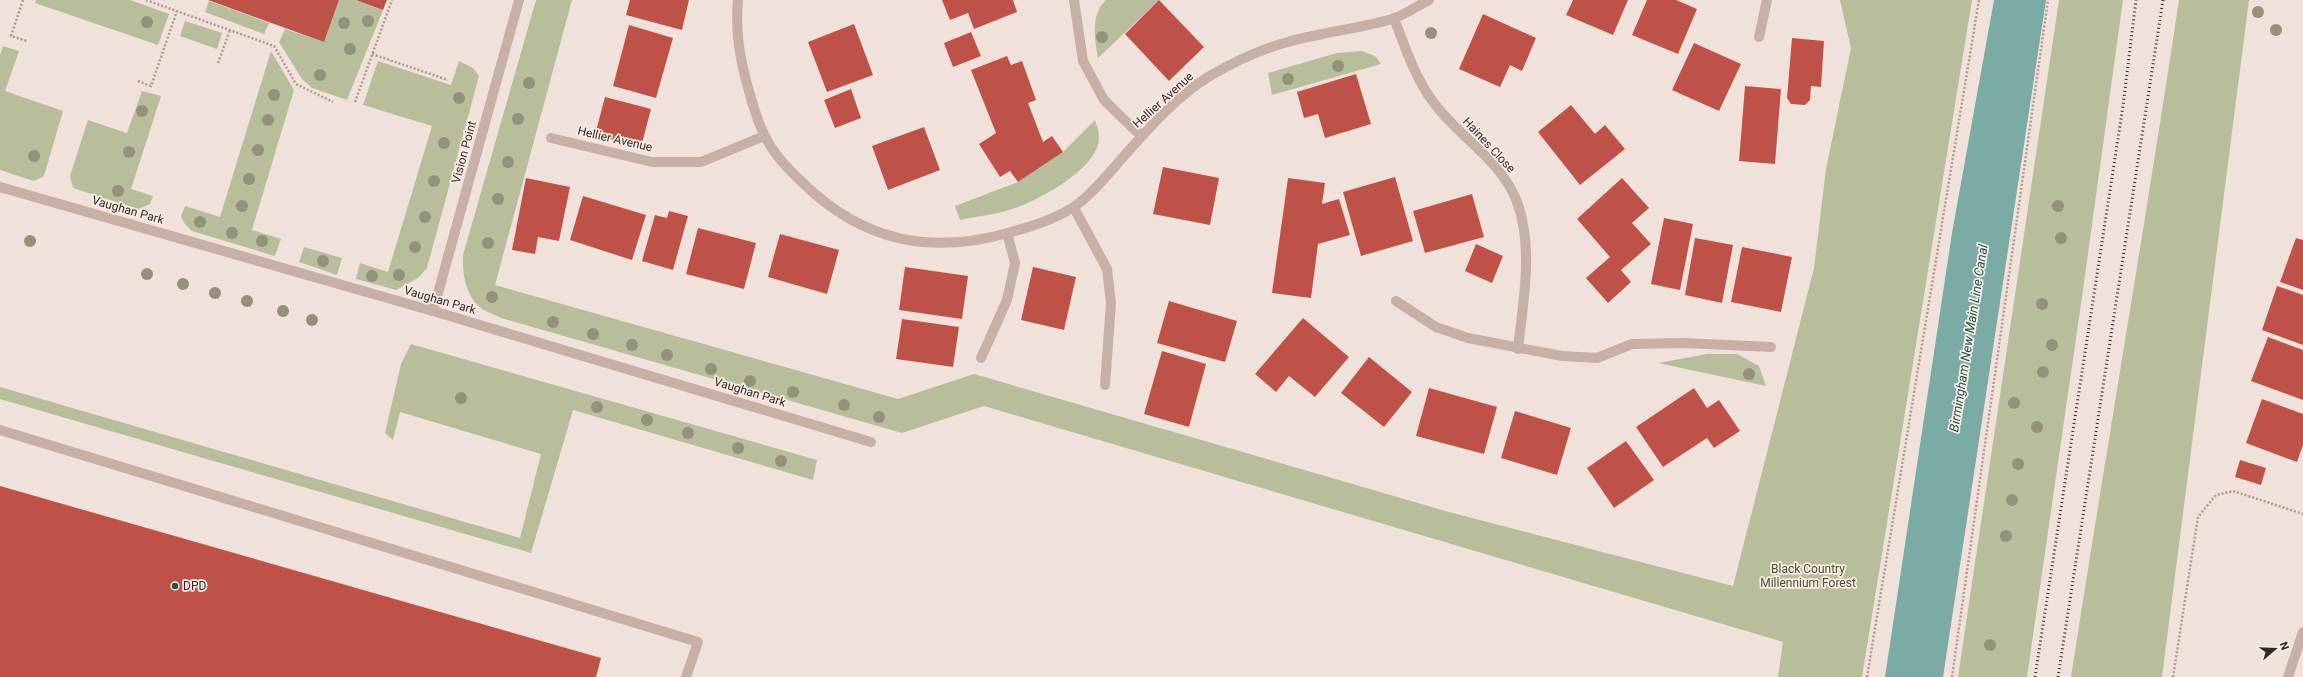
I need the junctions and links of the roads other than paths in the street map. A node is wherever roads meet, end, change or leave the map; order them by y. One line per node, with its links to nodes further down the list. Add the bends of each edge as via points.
1 (520, 0): 15 (street, Vision Point)
2 (738, 0): 8 (street, Hellier Avenue, via 736,25 741,66)
3 (1074, 0): 9 (street, via 1083,61 1104,100)
4 (1429, 0): 6 (street, Hellier Avenue)
5 (1767, 0): 7 (street)
6 (1394, 18): 9 (street, Hellier Avenue, via 1288,42 1246,58 1208,78 1179,100); 17 (street, Haines Close, via 1412,65 1434,103 1503,176 1517,202 1525,234 1527,268)
7 (1758, 37)
8 (764, 136): 10 (street, Hellier Avenue, via 701,162 652,162); 13 (street, Hellier Avenue, via 784,164 813,193 842,215 873,231 909,242 946,244 987,239)
9 (1141, 136): 12 (street, Hellier Avenue, via 1109,174)
10 (551, 138)
11 (0, 187): 15 (street, Vaughan Park)
12 (1074, 208): 13 (street, Hellier Avenue, via 1029,227); 19 (street, via 1107,268 1111,303)
13 (1007, 233): 18 (street, via 1015,263 1006,300)
14 (1396, 301): 17 (street, via 1436,327 1468,338)
15 (433, 311): 21 (street, Vaughan Park)
16 (1771, 347): 17 (street, via 1684,343 1632,344 1597,358)
17 (1518, 349)
18 (981, 358)
19 (1105, 385)
20 (0, 430): 23 (street, via 698,642)
21 (871, 442)
22 (2303, 632): 24 (street)
23 (686, 677)
24 (2288, 677)

